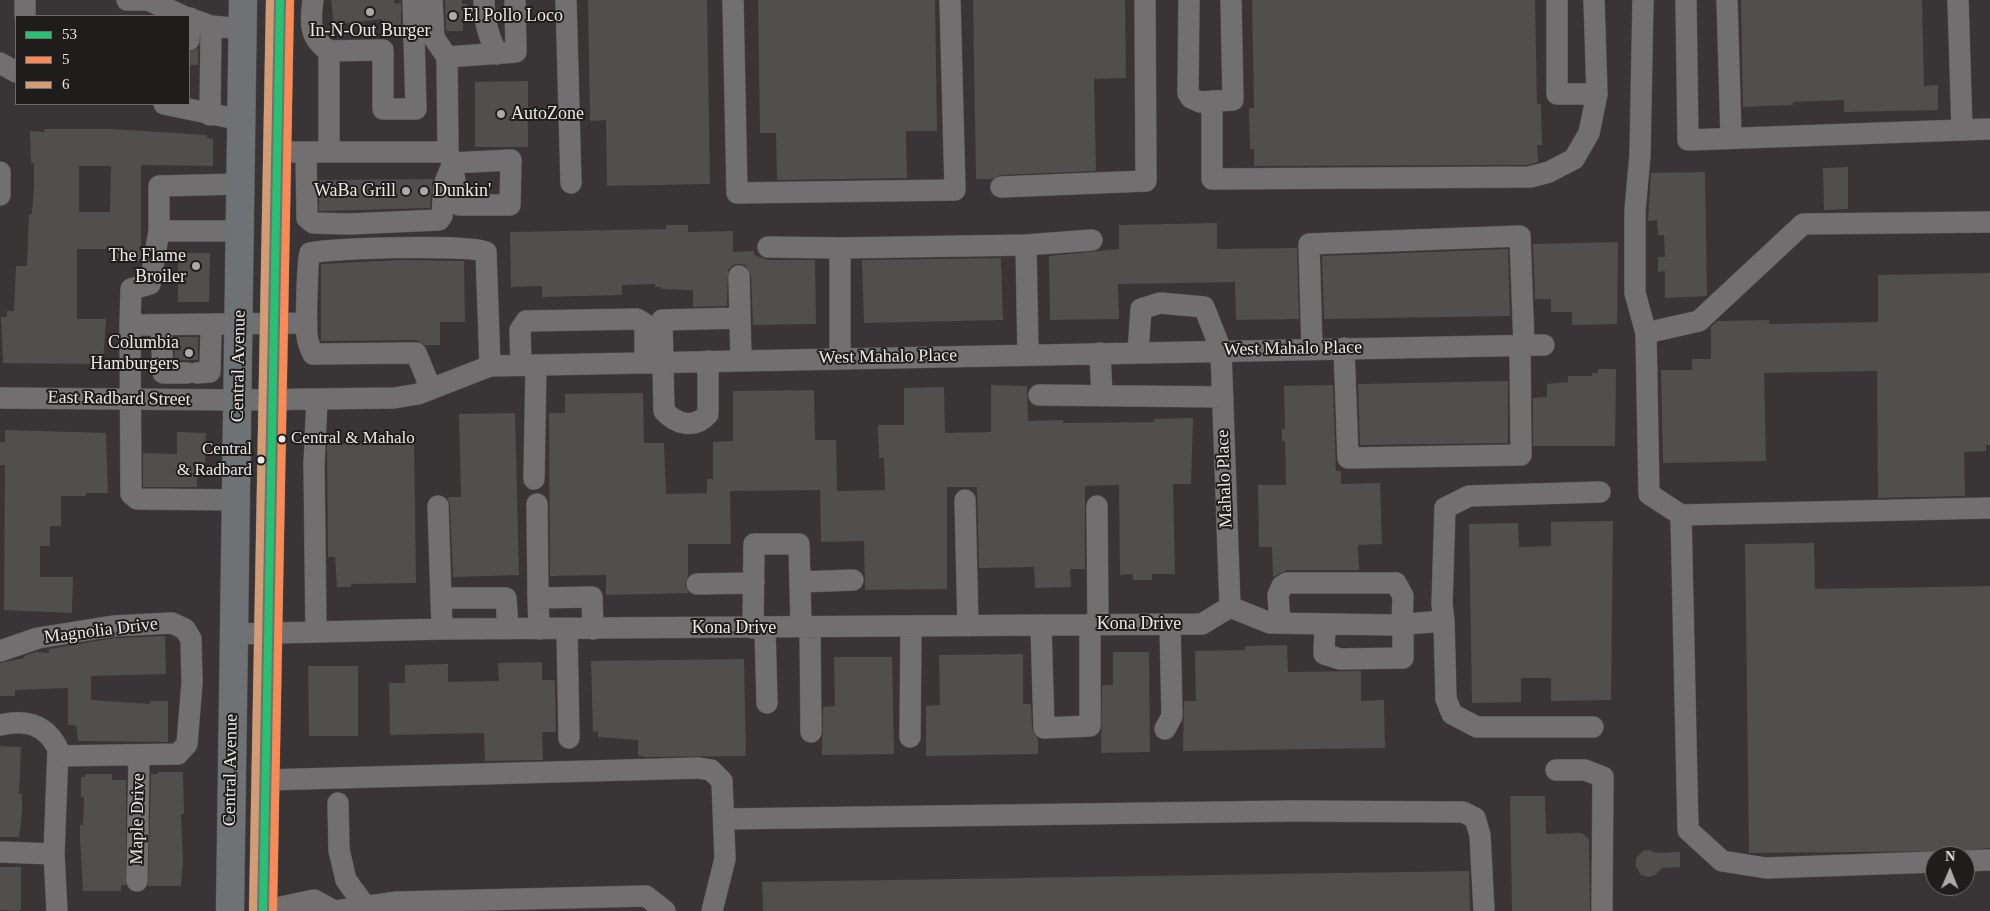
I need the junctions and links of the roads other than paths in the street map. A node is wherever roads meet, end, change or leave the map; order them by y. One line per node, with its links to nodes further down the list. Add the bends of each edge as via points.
1 (25, 0): 22 (street)
2 (243, 0): 26 (main road, Central Avenue)
3 (280, 0): 37 (main road, Central Avenue)
4 (313, 0): 27 (street, via 312,33 318,44)
5 (413, 0): 27 (street, via 416,109 384,109 383,50)
6 (432, 0): 29 (street, via 434,38)
7 (484, 0): 28 (street, via 488,35)
8 (515, 0): 28 (street, via 516,52)
9 (566, 0): 46 (street)
10 (733, 0): 11 (street, via 737,193 955,190)
11 (950, 0)
12 (1145, 0): 48 (street, via 1146,181)
13 (1189, 0): 33 (street, via 1188,93 1200,102)
14 (1231, 0): 33 (street, via 1233,100)
15 (1557, 0): 32 (street, via 1557,94)
16 (1594, 0): 32 (street)
17 (1643, 0): 65 (street, via 1640,155 1634,210 1635,293)
18 (1686, 0): 40 (street, via 1688,140)
19 (1727, 0): 40 (street)
20 (1958, 0): 39 (street)
21 (147, 6): 23 (street)
22 (25, 15)
23 (177, 15)
24 (190, 19): 25 (street)
25 (211, 26): 26 (street); 35 (street)
26 (243, 29): 36 (main road, Central Avenue)
27 (329, 51): 43 (street)
28 (497, 54): 29 (street)
29 (447, 57): 44 (street)
30 (0, 63): 31 (street)
31 (15, 71)
32 (1598, 94): 33 (street, via 1589,133 1574,159 1549,172 1530,177 1212,178)
33 (1212, 101)
34 (187, 106): 35 (street)
35 (210, 115): 36 (street)
36 (241, 120): 37 (main road); 47 (main road, Central Avenue)
37 (278, 120): 41 (main road, Central Avenue)
38 (1990, 129): 39 (street)
39 (1962, 130): 40 (street)
40 (1731, 137)
41 (277, 152): 42 (street); 60 (main road, Central Avenue)
42 (306, 152): 43 (street); 44 (street, via 307,218 314,223 439,220)
43 (329, 152): 44 (street)
44 (450, 158)
45 (0, 172): 49 (street)
46 (571, 183)
47 (241, 184): 51 (street, via 159,186); 52 (main road, Central Avenue)
48 (1001, 187)
49 (0, 195)
50 (1990, 222): 65 (street, via 1803,224 1699,321)
51 (159, 231): 52 (street); 61 (street, via 150,284 131,290)
52 (241, 231): 64 (main road, Central Avenue)
53 (1092, 240): 54 (street)
54 (1026, 245): 56 (street); 72 (street)
55 (768, 247): 56 (street)
56 (840, 248): 73 (street)
57 (739, 276): 58 (street)
58 (740, 318): 74 (street); 76 (street, via 662,320)
59 (307, 323): 60 (street); 78 (street, via 310,254 364,249 481,249 486,252); 79 (street, via 309,348 313,354 416,353)
60 (274, 324): 64 (street); 85 (main road, Central Avenue)
61 (130, 325): 62 (street); 84 (street)
62 (162, 325): 63 (street); 63 (street, via 163,372 192,373 210,372)
63 (211, 325): 64 (street)
64 (240, 325): 86 (main road, Central Avenue)
65 (1646, 333): 96 (street, via 1649,494)
66 (1529, 345): 67 (street, West Mahalo Place); 67 (street, via 1521,455 1348,458); 68 (street, via 1520,236 1309,244)
67 (1344, 348): 68 (street, West Mahalo Place)
68 (1312, 349): 69 (street, West Mahalo Place)
69 (1221, 350): 70 (street, West Mahalo Place); 70 (street, Mahalo Place, via 1204,307 1160,302 1141,309); 82 (street, Mahalo Place)
70 (1138, 352): 71 (street, West Mahalo Place)
71 (1100, 353): 72 (street, West Mahalo Place); 81 (street)
72 (1028, 354): 73 (street, West Mahalo Place)
73 (840, 358): 74 (street, West Mahalo Place)
74 (741, 360): 75 (street, West Mahalo Place)
75 (708, 361): 76 (street, West Mahalo Place); 76 (street, via 708,414 702,421 690,424 673,421 664,411)
76 (654, 362): 77 (street, West Mahalo Place); 77 (street, via 645,324 637,319 526,321 520,330)
77 (528, 365): 78 (street, West Mahalo Place); 88 (street)
78 (490, 366): 79 (street, West Mahalo Place)
79 (431, 389): 87 (street, West Mahalo Place, via 394,398)
80 (1039, 395): 81 (street)
81 (1102, 396): 82 (street)
82 (1223, 397): 103 (street, Mahalo Place)
83 (0, 398): 84 (street, East Radbard Street)
84 (131, 399): 86 (street, East Radbard Street); 90 (street, via 133,497)
85 (272, 399): 86 (street, West Mahalo Place); 87 (street, West Mahalo Place); 122 (main road, Central Avenue)
86 (238, 400): 90 (main road, Central Avenue)
87 (317, 400): 120 (street, via 314,502)
88 (534, 479)
89 (1600, 492): 104 (street, via 1469,496 1445,508)
90 (236, 500): 121 (main road, Central Avenue)
91 (965, 500): 112 (street)
92 (536, 504): 102 (street)
93 (438, 506): 101 (street)
94 (1097, 506): 106 (street)
95 (1990, 508): 96 (street)
96 (1681, 516): 141 (street, via 1688,830 1722,861 1766,868)
97 (854, 580): 98 (street)
98 (800, 582): 99 (street, via 799,544 754,544); 113 (street)
99 (754, 583): 100 (street); 114 (street)
100 (697, 584)
101 (441, 598): 115 (street); 116 (street, via 506,598)
102 (538, 598): 117 (street); 119 (street, via 592,597)
103 (1230, 607): 105 (street); 107 (street, Kona Drive, via 1202,624)
104 (1444, 621): 109 (street); 126 (street, via 1446,700 1452,714 1477,728)
105 (1280, 623): 108 (street); 109 (street, via 1278,595 1282,586 1287,584 1396,583 1403,596)
106 (1094, 624): 107 (street, Kona Drive); 110 (street, Kona Drive); 110 (street, via 1090,726 1044,728)
107 (1170, 624): 127 (street, via 1172,716)
108 (1325, 624): 109 (street); 109 (street, via 1324,654 1340,659 1403,658)
109 (1402, 624)
110 (1041, 625): 112 (street, Kona Drive)
111 (910, 626): 112 (street, Kona Drive); 113 (street, Kona Drive); 129 (street)
112 (968, 626)
113 (805, 627): 114 (street, Kona Drive); 128 (street)
114 (759, 628): 119 (street, Kona Drive); 124 (street)
115 (442, 629): 116 (street, Kona Drive); 120 (street, Kona Drive)
116 (508, 629): 117 (street, Kona Drive)
117 (539, 629): 118 (street, Kona Drive)
118 (567, 629): 119 (street, Kona Drive); 130 (street)
119 (593, 629)
120 (316, 632): 122 (street, Kona Drive)
121 (233, 634): 122 (street, Kona Drive); 145 (main road, Central Avenue)
122 (267, 634): 134 (main road, Central Avenue)
123 (0, 651): 132 (street, Magnolia Drive, via 38,638 113,626 172,623 185,629 191,639 192,682 187,744 178,754)
124 (767, 703)
125 (0, 725): 131 (street, via 27,722 42,728 52,736)
126 (1593, 726)
127 (1165, 729)
128 (810, 732)
129 (910, 737)
130 (569, 738)
131 (58, 756): 132 (street); 138 (street)
132 (140, 756): 142 (street, Maple Drive)
133 (1556, 770): 151 (street, via 1585,770 1603,776)
134 (265, 780): 136 (street, via 698,768 711,770 722,782); 146 (main road, Central Avenue)
135 (338, 804): 143 (street, via 339,850 346,880)
136 (724, 819): 149 (street, via 725,859); 150 (street, via 1292,811 1463,812 1475,818 1480,835)
137 (0, 852): 138 (street)
138 (54, 854): 144 (street)
139 (1990, 860): 140 (street)
140 (1975, 861)
141 (1925, 862)
142 (137, 882)
143 (365, 906): 147 (street); 148 (street, via 397,902 646,896)
144 (57, 911)
145 (230, 911)
146 (263, 911): 147 (street, via 314,900)
147 (335, 911)
148 (665, 911)
149 (712, 911)
150 (1484, 911)
151 (1602, 911)

